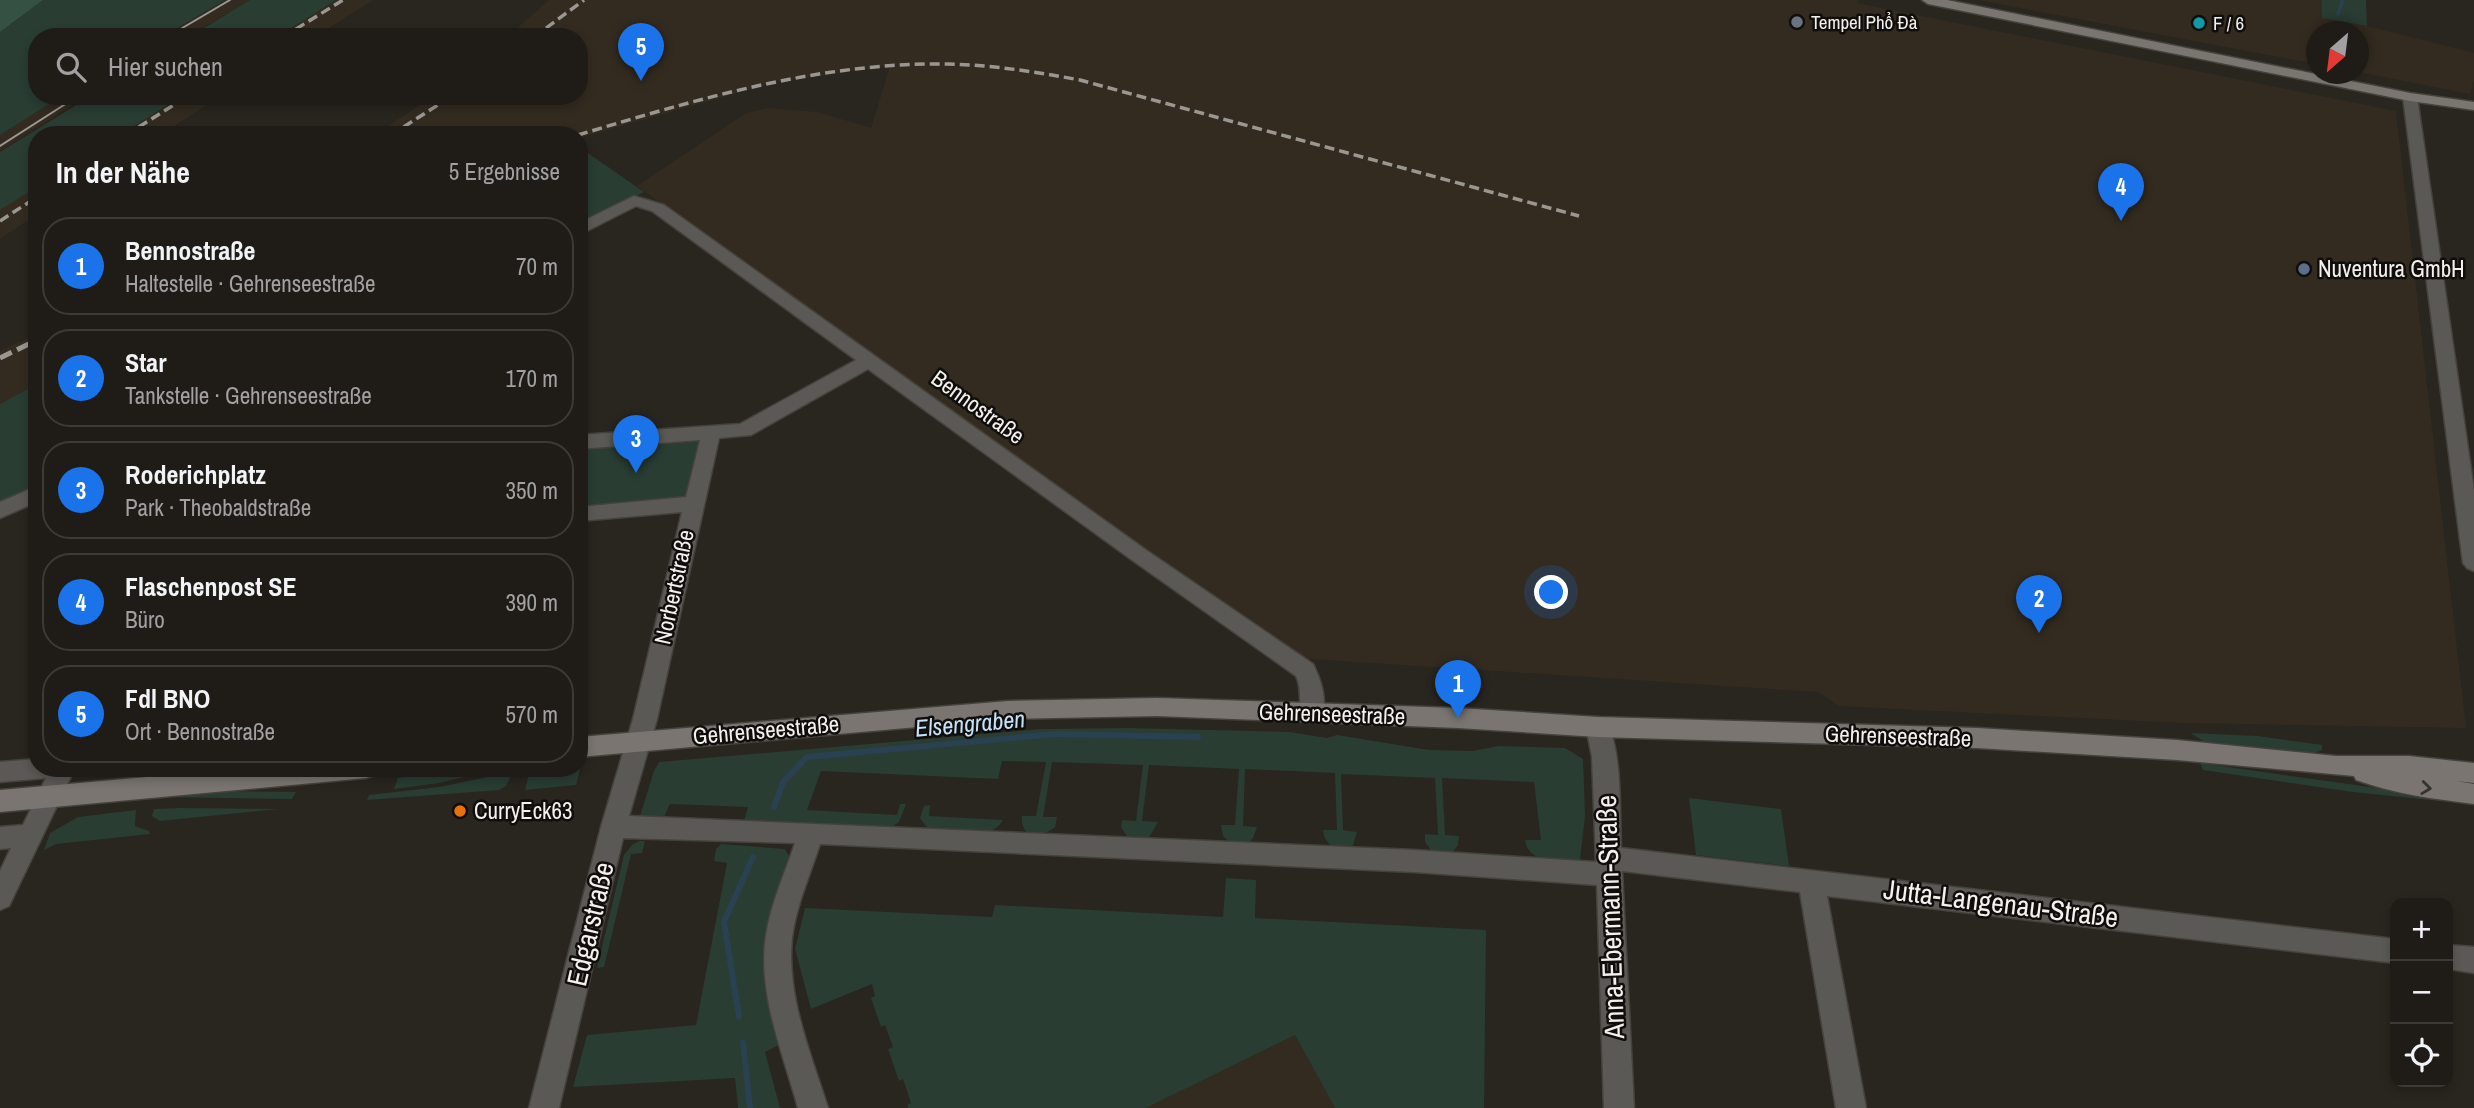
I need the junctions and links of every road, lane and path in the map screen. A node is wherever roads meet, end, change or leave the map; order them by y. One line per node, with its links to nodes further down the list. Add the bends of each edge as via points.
1 (1928, 0): 2 (main road)
2 (2410, 97): 3 (main road); 4 (main road); 13 (street)
3 (2474, 106)
4 (2474, 115)
5 (588, 225): 6 (street, Bennostraße, via 634,201 658,208)
6 (870, 360): 7 (street, via 744,430); 14 (street, Bennostraße, via 1305,670 1311,682)
7 (711, 432): 8 (street); 10 (street, Norbertstraße)
8 (588, 441)
9 (28, 497): 11 (street)
10 (692, 504): 12 (street); 16 (street, Norbertstraße)
11 (0, 511)
12 (588, 513)
13 (2474, 563)
14 (1312, 713): 15 (main road, Gehrenseestraße); 16 (main road, Gehrenseestraße, via 1157,707 1008,710)
15 (1598, 727): 18 (main road, Gehrenseestraße, via 1977,738 2177,750); 31 (street, Anna-Ebermann-Straße, via 1604,757)
16 (639, 741): 17 (main road, Gehrenseestraße); 27 (street, Edgarstraße)
17 (588, 746)
18 (2336, 766): 21 (main road, Gehrenseestraße, via 2409,766); 24 (main road, Gehrenseestraße, one-way to 24, via 2413,786)
19 (28, 770): 20 (street)
20 (0, 772)
21 (2474, 773)
22 (59, 777): 25 (street)
23 (265, 777): 25 (main road)
24 (2474, 794)
25 (51, 796): 26 (main road); 29 (street)
26 (0, 801)
27 (612, 827): 28 (street); 37 (street, Edgarstraße)
28 (811, 834): 31 (street); 38 (street, via 781,929 778,957 787,1015)
29 (31, 835): 30 (street); 33 (street)
30 (0, 838)
31 (1607, 866): 32 (street, Jutta-Langenau-Straße); 39 (street, Anna-Ebermann-Straße)
32 (1811, 881): 34 (street, Jutta-Langenau-Straße); 40 (street)
33 (0, 898)
34 (2390, 950)
35 (2453, 958): 36 (street)
36 (2474, 960)
37 (544, 1108)
38 (813, 1108)
39 (1619, 1108)
40 (1851, 1108)

